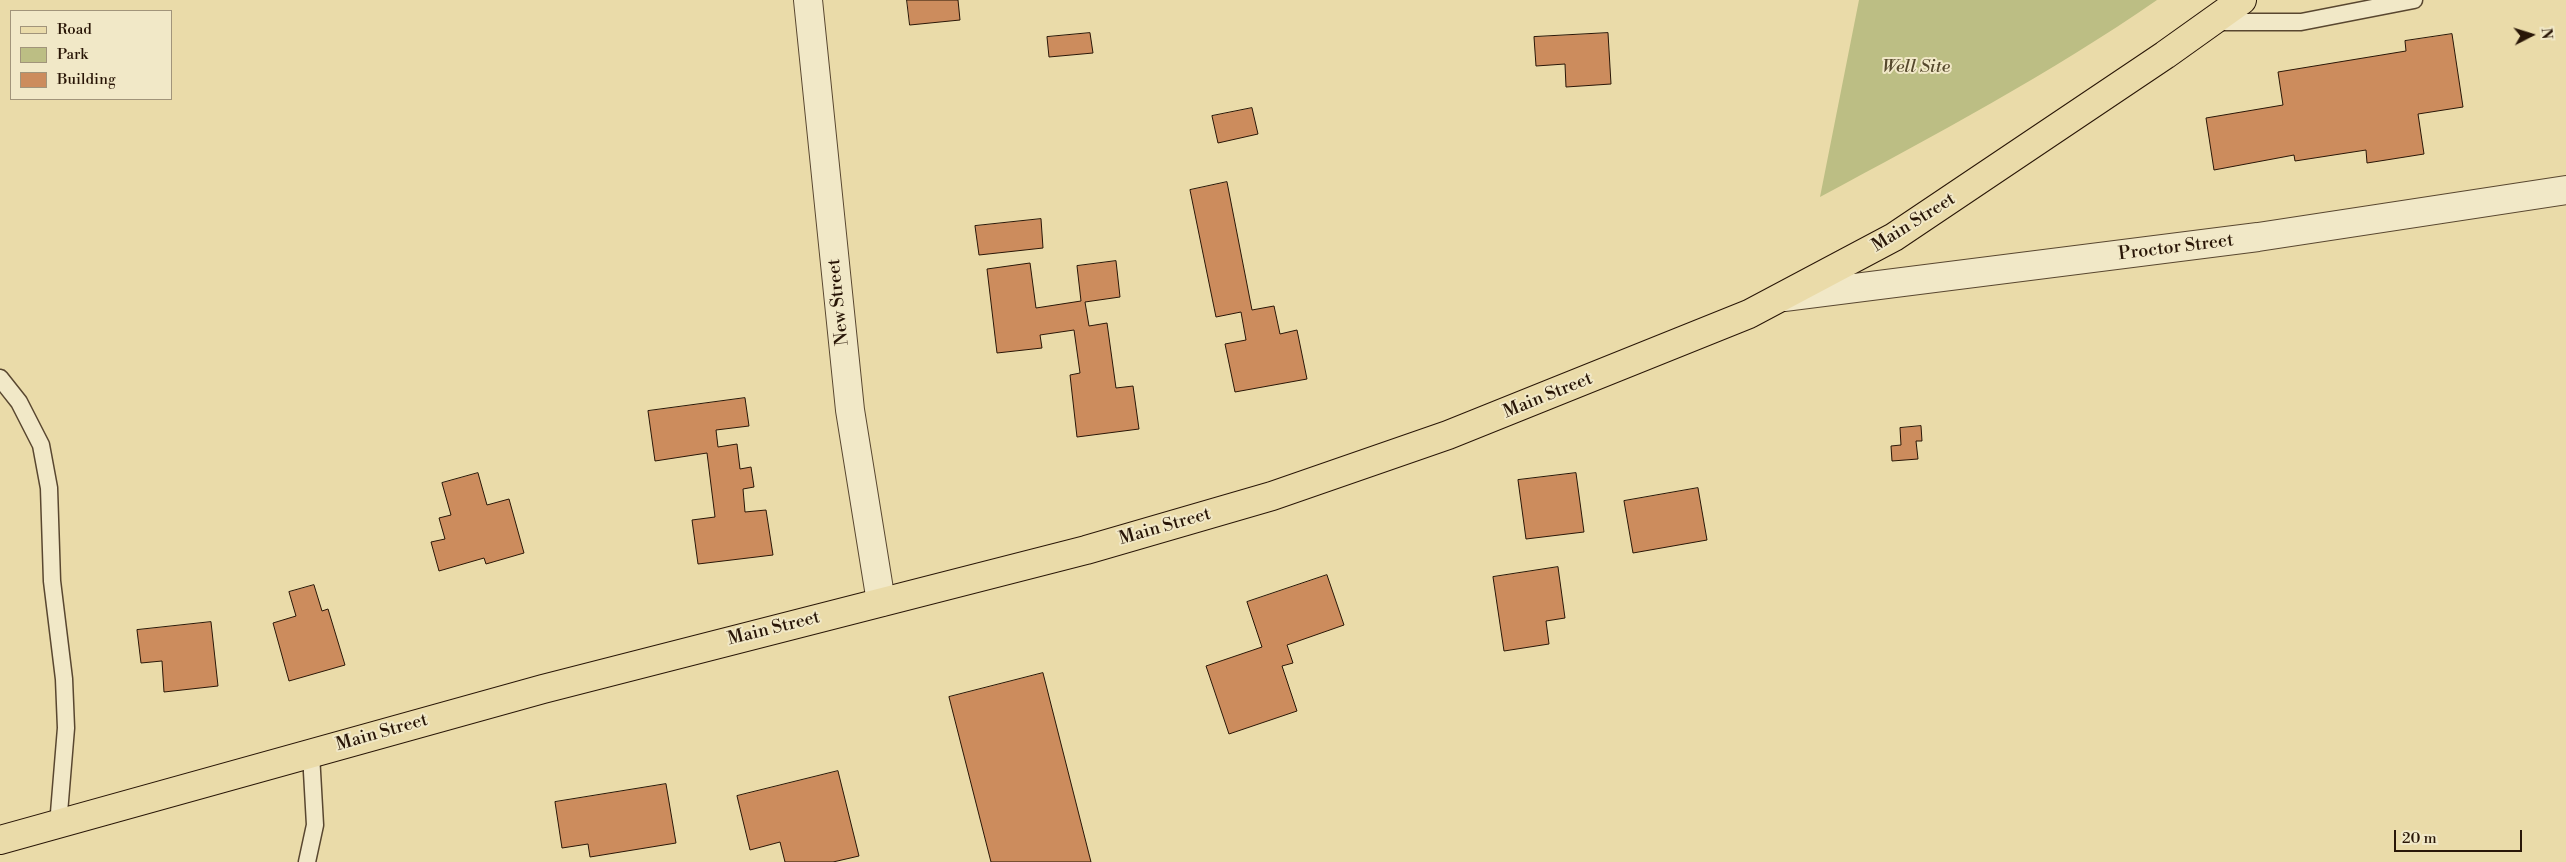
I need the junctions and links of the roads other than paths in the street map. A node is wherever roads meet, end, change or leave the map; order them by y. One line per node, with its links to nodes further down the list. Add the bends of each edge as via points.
1 (808, 0): 8 (street, New Street, via 850,410)
2 (2242, 0): 4 (main road, Main Street)
3 (2414, 0): 4 (lane, via 2301,22)
4 (2211, 22): 6 (main road, Main Street, via 1894,237)
5 (2566, 190): 6 (street, Proctor Street, via 2258,237)
6 (1784, 297): 8 (main road, Main Street, via 1532,403 1364,466 1095,547)
7 (0, 378): 10 (lane, via 19,402 41,445 50,488 52,581 64,679 66,728)
8 (881, 602): 9 (main road, Main Street, via 543,689)
9 (311, 754): 10 (main road, Main Street); 12 (lane, via 316,825)
10 (58, 825): 11 (main road, Main Street)
11 (0, 840)
12 (307, 862)

